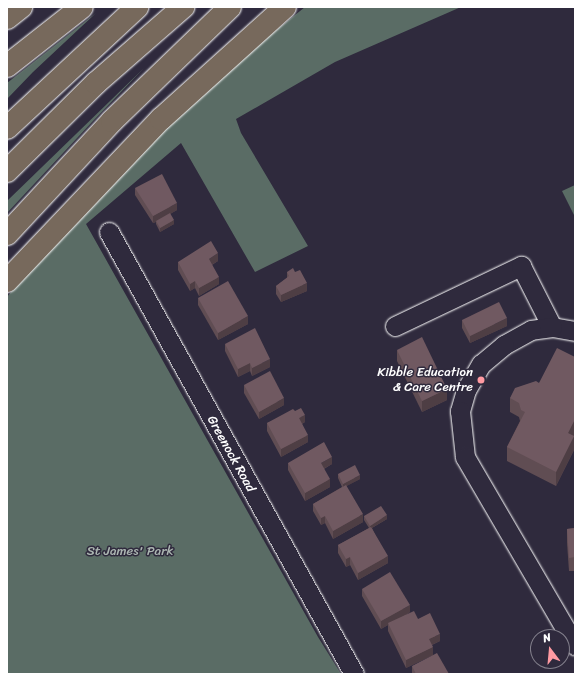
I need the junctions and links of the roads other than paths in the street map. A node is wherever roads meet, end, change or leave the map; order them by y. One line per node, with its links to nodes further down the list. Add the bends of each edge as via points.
1 (21, 7): 7 (highway)
2 (82, 7): 8 (highway)
3 (137, 7): 9 (highway)
4 (183, 7): 10 (highway, via 96,83)
5 (230, 7): 12 (highway, via 134,99)
6 (285, 7): 13 (highway, via 161,119)
7 (7, 18)
8 (7, 66)
9 (7, 128)
10 (7, 171)
11 (109, 232): 18 (street, Greenock Road)
12 (7, 234)
13 (7, 281)
14 (395, 326): 15 (street, via 521,266)
15 (552, 327): 16 (street); 17 (street, via 531,330 504,345 480,364 466,390 460,411 465,458)
16 (575, 331)
17 (575, 645)
18 (354, 674)

